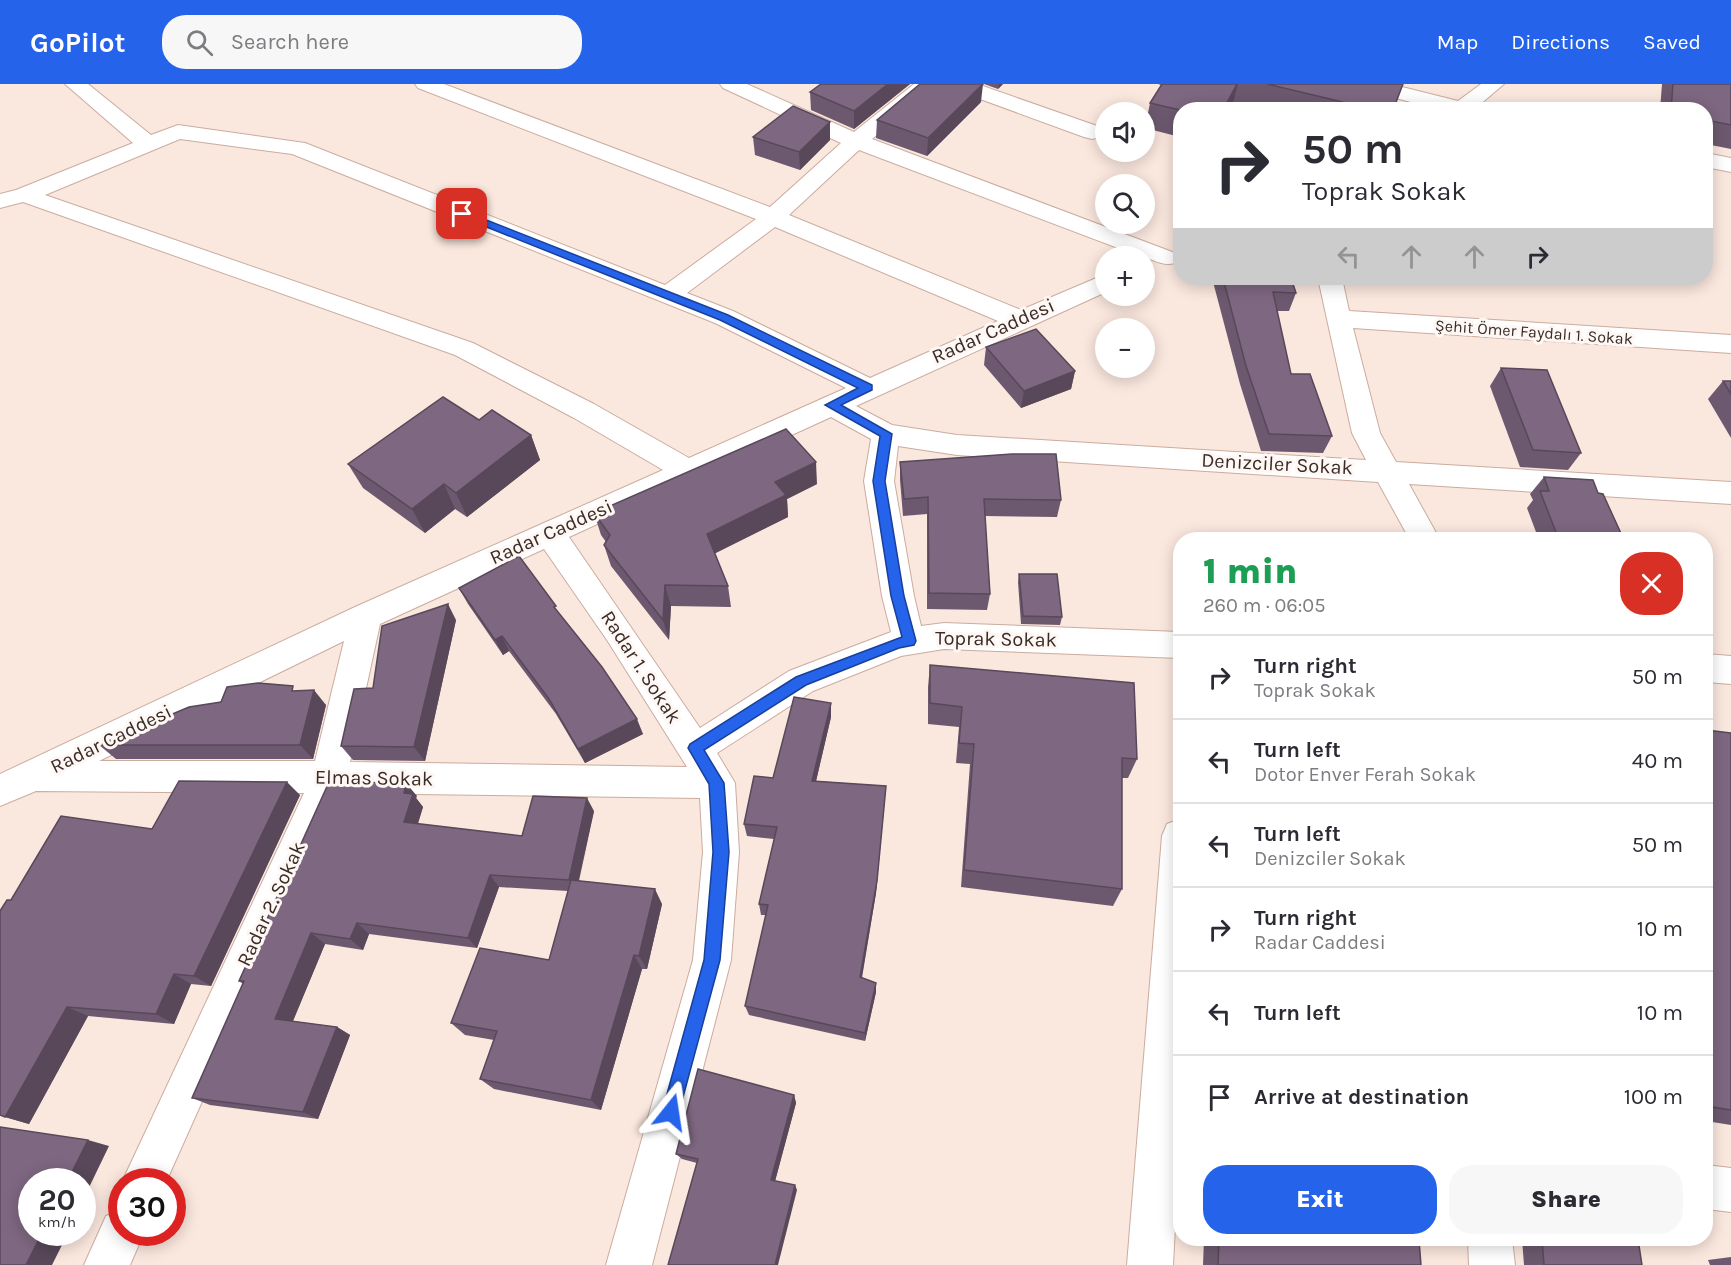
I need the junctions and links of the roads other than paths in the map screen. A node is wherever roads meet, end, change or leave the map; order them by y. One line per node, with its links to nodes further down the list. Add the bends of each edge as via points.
1 (75, 84): 12 (street)
2 (425, 84): 16 (street)
3 (730, 84): 11 (street)
4 (927, 84): 11 (street)
5 (957, 84): 10 (street)
6 (1365, 84): 8 (street)
7 (1494, 84): 9 (street)
8 (1436, 102)
9 (1472, 102)
10 (1092, 132)
11 (855, 141): 16 (street); 17 (street)
12 (148, 144): 15 (street); 20 (street, via 178,132 297,148)
13 (1713, 161): 14 (street)
14 (1731, 165)
15 (12, 198): 27 (street, via 464,349)
16 (773, 217): 20 (street); 22 (street)
17 (1164, 258)
18 (1331, 285): 21 (street)
19 (1095, 287): 22 (street, Radar Caddesi)
20 (668, 295): 24 (street, via 724,317)
21 (1338, 319): 23 (street, Şehit Ömer Faydalı 1. Sokak); 28 (street, via 1366,434)
22 (1020, 320): 24 (street, Radar Caddesi)
23 (1731, 344)
24 (868, 388): 25 (street, Radar Caddesi)
25 (831, 405): 26 (street, Denizciler Sokak); 27 (street, Radar Caddesi)
26 (886, 434): 28 (street, Denizciler Sokak, via 957,445); 33 (street, via 879,481)
27 (686, 470): 30 (street, Radar Caddesi)
28 (1385, 470): 29 (street, Denizciler Sokak); 31 (street)
29 (1731, 493)
30 (549, 532): 32 (street, Radar Caddesi); 37 (street, Radar 1. Sokak)
31 (1420, 532)
32 (366, 616): 38 (street, Radar Caddesi); 39 (street, Radar 2. Sokak)
33 (909, 641): 34 (street, Toprak Sokak, via 944,636); 37 (street, Toprak Sokak, via 801,681)
34 (1173, 645)
35 (1713, 669): 36 (street)
36 (1731, 670)
37 (695, 748): 40 (street, Radar 1. Sokak)
38 (32, 777): 39 (street, Elmas Sokak); 41 (street, Radar Caddesi)
39 (329, 777): 40 (street, Elmas Sokak); 43 (street, Radar 2. Sokak)
40 (717, 783): 49 (street, Radar 1. Sokak, via 721,852 712,960)
41 (0, 790)
42 (1173, 936): 50 (street)
43 (150, 1168)
44 (1713, 1188): 45 (street)
45 (1731, 1190)
46 (116, 1246): 48 (street)
47 (1491, 1246): 51 (street)
48 (107, 1265)
49 (629, 1265)
50 (1150, 1265)
51 (1492, 1265)

